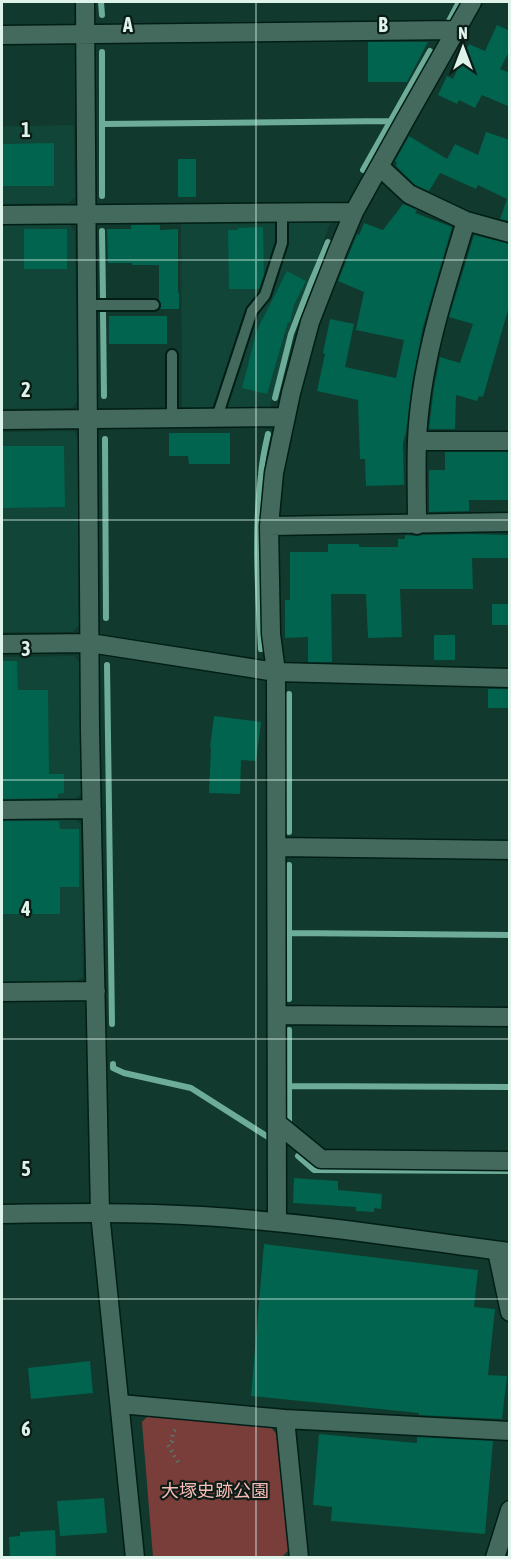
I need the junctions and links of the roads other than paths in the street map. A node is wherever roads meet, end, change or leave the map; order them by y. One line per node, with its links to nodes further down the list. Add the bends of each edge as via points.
1 (85, 2): 5 (street)
2 (472, 2): 3 (street)
3 (456, 30): 5 (street); 6 (street)
4 (2, 34): 5 (street)
5 (85, 34): 10 (street)
6 (380, 167): 7 (street); 11 (street, via 409,194)
7 (354, 212): 8 (street); 17 (street, via 310,322)
8 (282, 213): 10 (street); 16 (lane, via 282,243 265,295 252,311)
9 (2, 214): 10 (street)
10 (86, 214): 13 (street)
11 (466, 221): 12 (street); 21 (street, via 440,306)
12 (510, 233)
13 (87, 305): 14 (lane); 19 (street)
14 (154, 305)
15 (172, 355): 18 (lane)
16 (217, 417): 17 (street); 18 (street)
17 (286, 417): 25 (street, via 274,473)
18 (172, 418): 19 (street)
19 (88, 419): 20 (street); 26 (street)
20 (2, 420)
21 (417, 441): 22 (street); 24 (street)
22 (510, 441)
23 (510, 522): 24 (street)
24 (417, 525): 25 (street)
25 (269, 526): 28 (street, via 271,634)
26 (90, 643): 27 (street); 28 (street); 30 (street)
27 (2, 644)
28 (276, 672): 29 (street); 32 (street)
29 (510, 678)
30 (92, 809): 31 (street); 34 (street)
31 (2, 810)
32 (277, 847): 33 (street); 36 (street)
33 (510, 850)
34 (96, 991): 35 (street); 40 (street)
35 (2, 992)
36 (277, 1015): 37 (street); 38 (street)
37 (510, 1017)
38 (277, 1124): 39 (street, via 321,1159); 42 (street)
39 (510, 1161)
40 (100, 1213): 41 (street); 42 (street); 45 (street)
41 (2, 1214)
42 (277, 1222): 43 (street)
43 (503, 1252): 44 (street)
44 (510, 1312)
45 (120, 1404): 46 (street); 49 (street)
46 (285, 1419): 47 (street); 50 (street)
47 (510, 1431)
48 (510, 1510): 51 (street)
49 (135, 1557)
50 (299, 1557)
51 (495, 1557)

